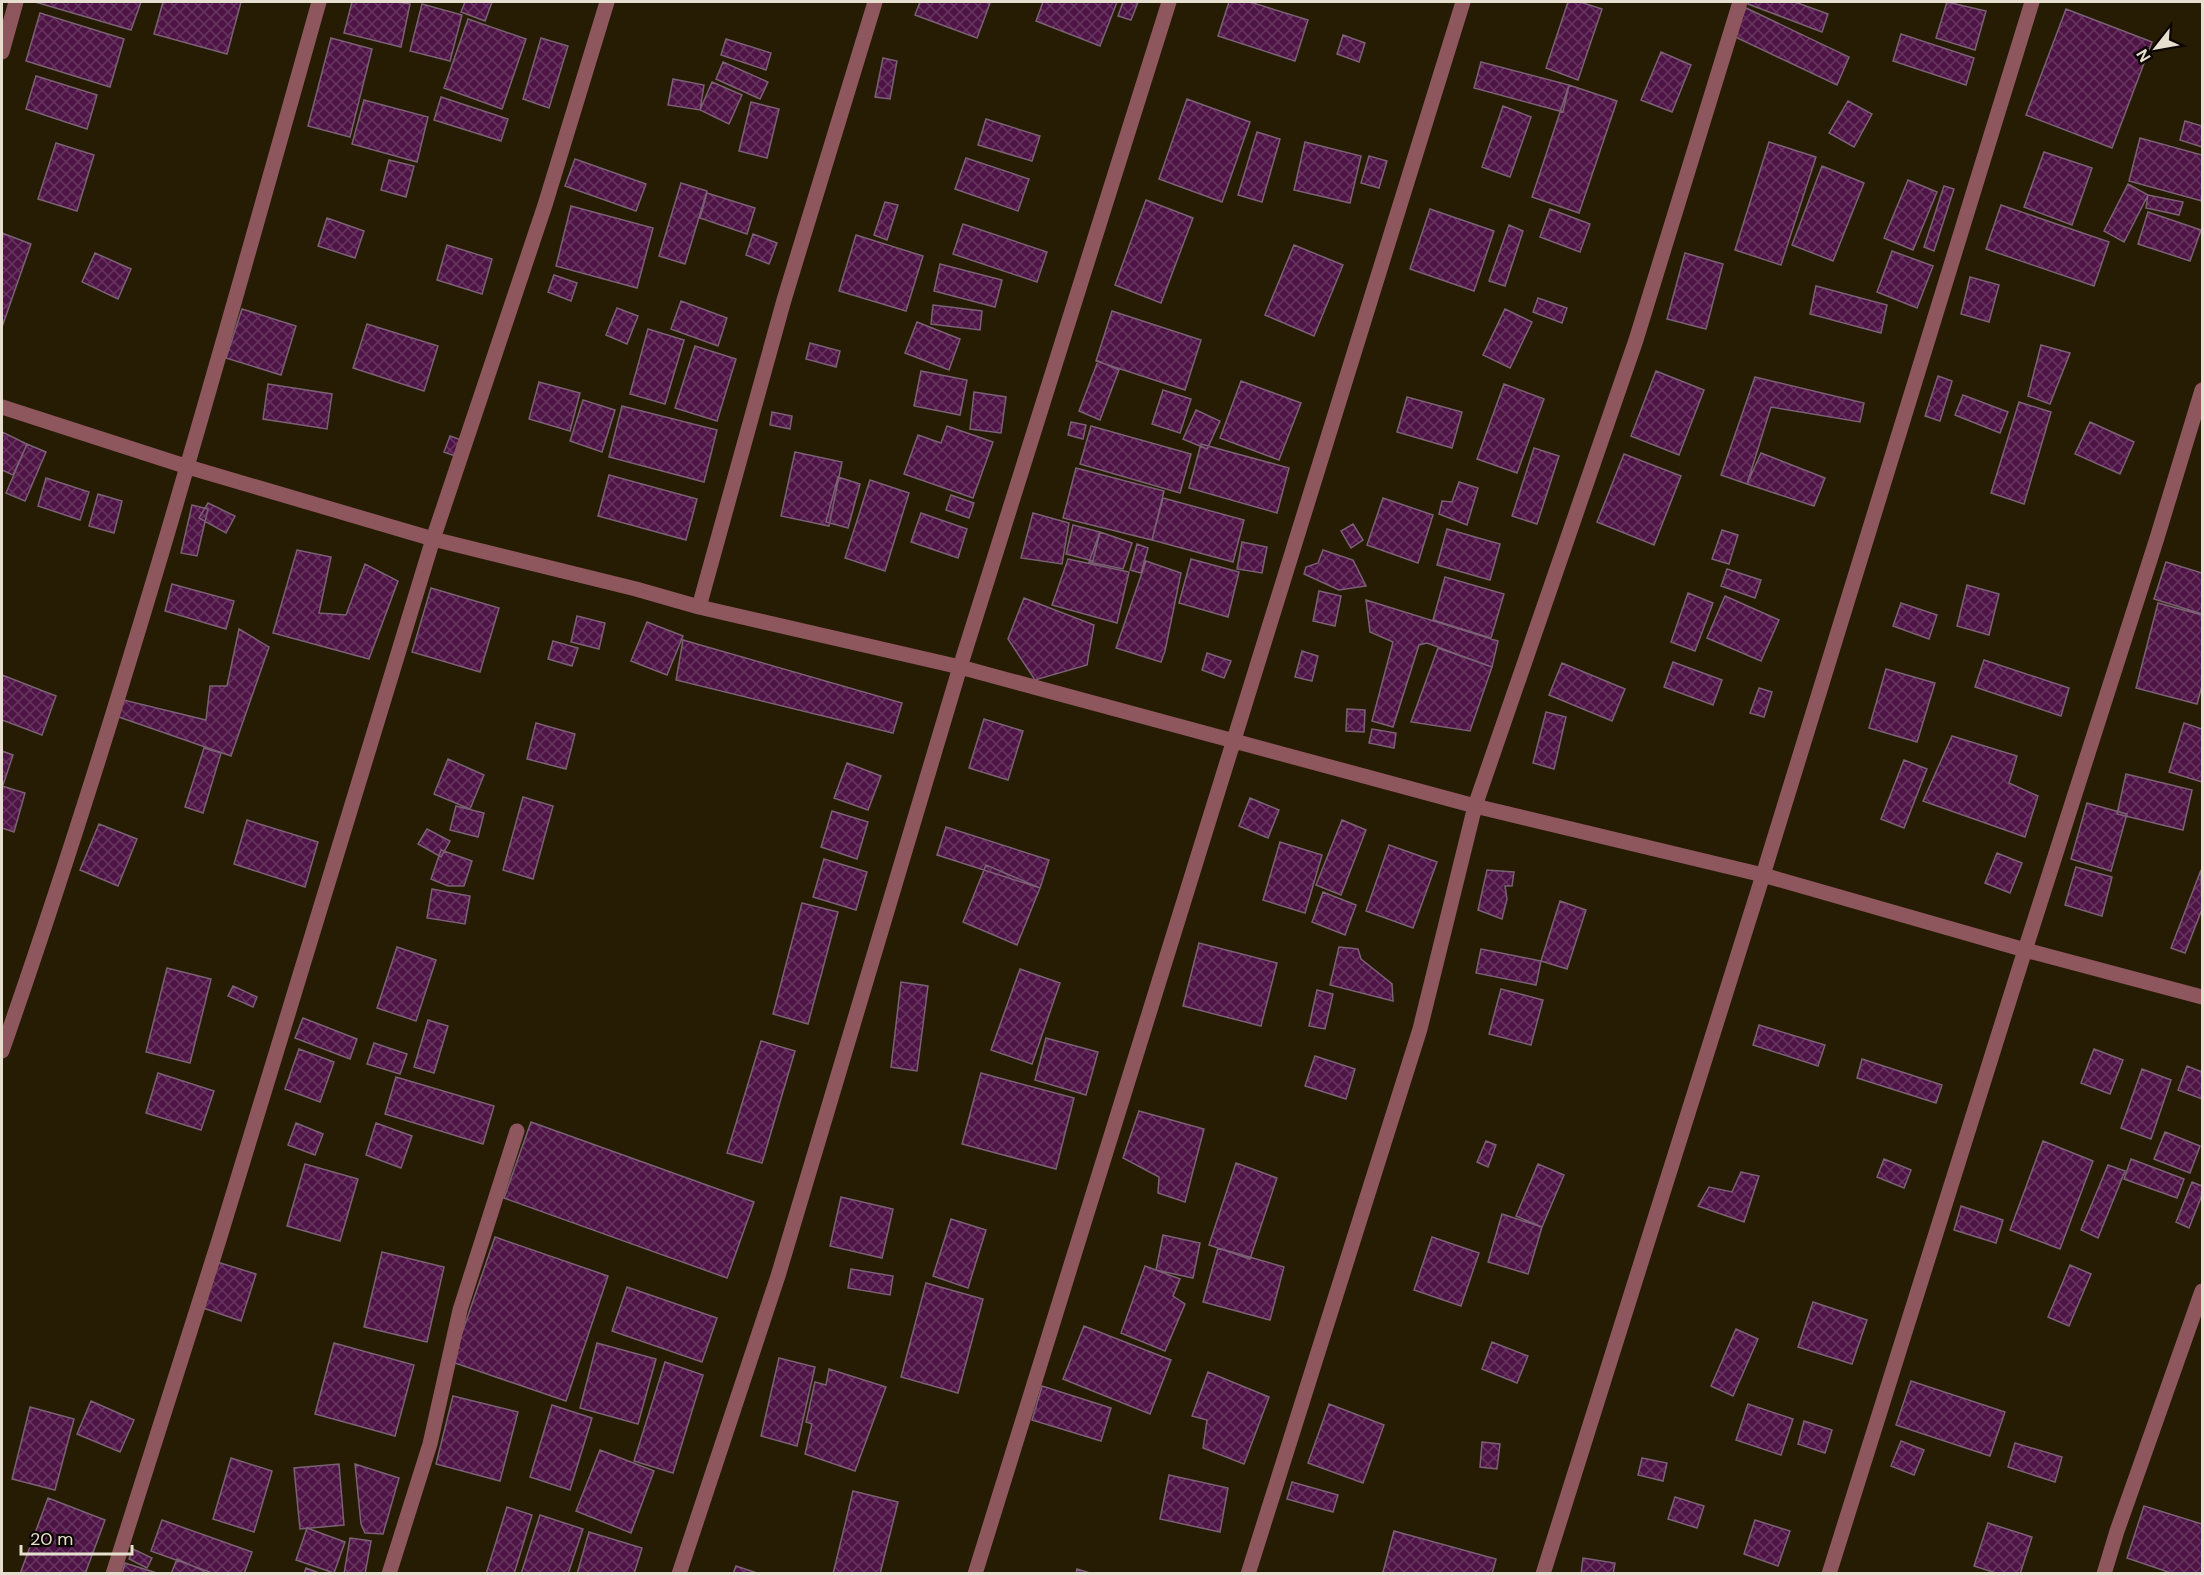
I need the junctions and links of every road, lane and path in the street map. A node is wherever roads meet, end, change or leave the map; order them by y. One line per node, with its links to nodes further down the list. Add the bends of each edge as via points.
1 (16, 2): 9 (street)
2 (319, 2): 12 (street)
3 (607, 2): 13 (street)
4 (874, 2): 14 (street, via 784,300)
5 (1169, 2): 15 (street)
6 (1463, 2): 16 (street)
7 (1740, 2): 17 (street, via 1636,340)
8 (2032, 2): 18 (street)
9 (2, 52)
10 (2202, 390): 19 (street)
11 (2, 407): 12 (street)
12 (188, 467): 13 (street); 21 (street, via 52,909)
13 (433, 539): 14 (street); 24 (street)
14 (699, 608): 15 (street)
15 (960, 667): 16 (street); 26 (street, via 778,1276)
16 (1233, 741): 17 (street); 27 (street)
17 (1475, 806): 18 (street); 28 (street, via 1420,1029)
18 (1762, 875): 19 (street); 29 (street)
19 (2025, 950): 20 (street); 30 (street)
20 (2202, 997)
21 (2, 1052)
22 (517, 1131): 25 (street, via 460,1310 430,1444)
23 (2202, 1291): 31 (street)
24 (113, 1574)
25 (389, 1574)
26 (679, 1574)
27 (975, 1574)
28 (1248, 1574)
29 (1543, 1574)
30 (1829, 1574)
31 (2104, 1574)

